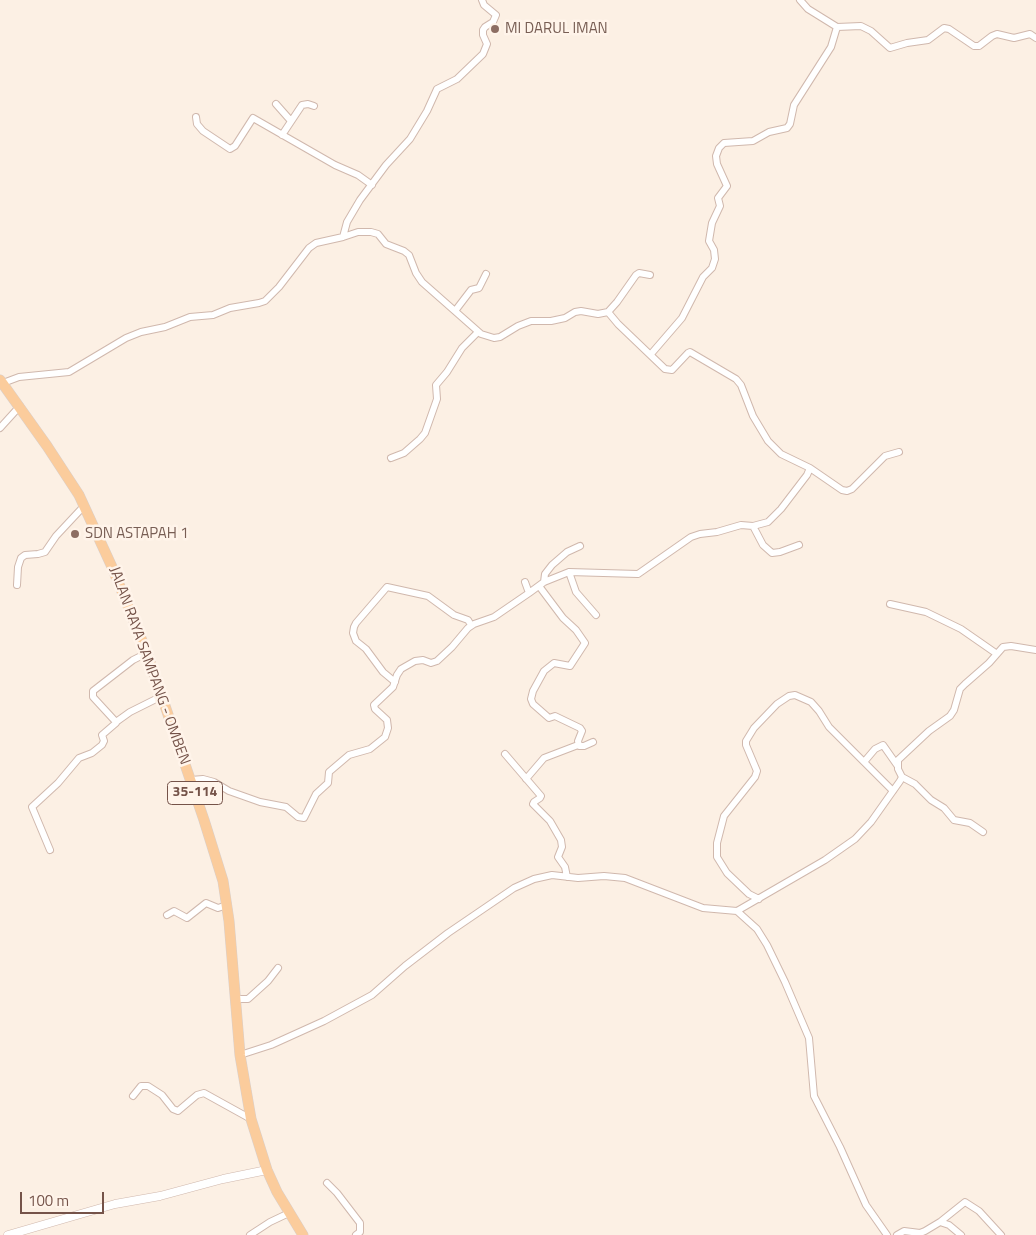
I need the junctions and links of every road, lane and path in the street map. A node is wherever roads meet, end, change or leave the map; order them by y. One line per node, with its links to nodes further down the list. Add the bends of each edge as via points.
1 (482, 0): 10 (street, via 496,15 495,20 483,30 487,44 483,54 457,79 437,89 428,111 410,139 386,164)
2 (800, 0): 3 (street, via 808,9)
3 (837, 26): 4 (street, via 856,25 872,30 890,48 928,40 944,28 974,46 994,35 1014,38 1030,34); 17 (street, via 831,47 794,105 787,128 769,132 754,141 724,143 719,148 716,156 728,186 718,198 720,206 712,223 709,242 715,259 682,318)
4 (1036, 38)
5 (276, 104): 8 (street)
6 (314, 106): 8 (street, via 302,105)
7 (196, 117): 9 (street, via 202,131 230,149 253,118)
8 (290, 121): 9 (street)
9 (282, 135): 10 (street)
10 (372, 185): 11 (street, via 352,213)
11 (342, 237): 14 (street, via 358,232 378,234 386,244 409,255 422,282); 18 (street, via 316,243 309,248 280,287 265,301 213,315 190,317 166,327 141,332 69,372)
12 (486, 274): 14 (street, via 479,288 471,290)
13 (650, 276): 15 (street, via 636,275)
14 (455, 310): 16 (street)
15 (608, 312): 16 (street, via 582,311 551,321 531,321 500,337); 17 (street)
16 (478, 332): 22 (street, via 462,348 436,385 437,399 425,433 404,453)
17 (651, 354): 23 (street, via 670,370 689,352 736,379 768,441 781,454)
18 (2, 381): 19 (main road, JALAN RAYA SAMPANG - OMBEN / 35-114)
19 (20, 406): 20 (street); 24 (main road, JALAN RAYA SAMPANG - OMBEN / 35-114)
20 (0, 428)
21 (900, 452): 23 (street, via 885,456 847,491)
22 (391, 458)
23 (810, 468): 25 (street, via 781,509 768,522)
24 (84, 506): 30 (street, via 45,552 25,554 21,558); 37 (main road, JALAN RAYA SAMPANG - OMBEN / 35-114)
25 (753, 526): 26 (street, via 763,545 772,552); 28 (street, via 741,525 691,537 638,574)
26 (799, 545)
27 (580, 546): 31 (street, via 571,549 552,565)
28 (569, 572): 31 (street); 34 (street, via 576,592)
29 (525, 582): 32 (street)
30 (18, 584)
31 (541, 584): 32 (street); 43 (street, via 563,618 585,643 570,666 554,663 544,671 531,699 549,718 555,716 580,728)
32 (528, 593): 35 (street, via 494,617)
33 (890, 604): 38 (street, via 926,612 968,632)
34 (596, 615)
35 (471, 625): 39 (street, via 437,661 410,663 401,668); 39 (street, via 428,596 387,587 356,622 353,633 380,669)
36 (1036, 650): 38 (street, via 1006,646)
37 (147, 653): 40 (main road, JALAN RAYA SAMPANG - OMBEN / 35-114); 41 (street, via 92,693)
38 (998, 654): 46 (street, via 960,689 950,716 904,754)
39 (395, 682): 49 (street, via 374,705 374,709 387,720 385,737 370,749 349,756 329,772 328,783 316,794 304,818 286,808 229,791 214,782)
40 (162, 696): 41 (street); 49 (main road, JALAN RAYA SAMPANG - OMBEN / 35-114)
41 (116, 722): 52 (street, via 102,735 102,745 79,758 32,807)
42 (593, 742): 43 (street, via 584,746)
43 (578, 744): 48 (street, via 547,756)
44 (505, 754): 48 (street)
45 (864, 762): 46 (street, via 883,744); 50 (street); 54 (street, via 829,727 811,702 795,695 776,704 754,728 745,743 757,771 724,816 717,852 730,877)
46 (897, 765): 47 (street)
47 (902, 777): 50 (street); 51 (street, via 915,784 954,820 970,823)
48 (526, 779): 53 (street, via 541,796 534,806 550,821 560,840 562,847 558,857)
49 (191, 780): 55 (main road, JALAN RAYA SAMPANG - OMBEN / 35-114, via 220,869)
50 (893, 791): 54 (street, via 856,839)
51 (983, 832)
52 (50, 850)
53 (567, 876): 56 (street, via 625,878 703,908); 60 (street, via 546,876 514,888 417,956 372,995 324,1021)
54 (759, 899): 56 (street)
55 (227, 905): 57 (street, via 218,908 206,902 187,918 174,911); 59 (main road, JALAN RAYA SAMPANG - OMBEN / 35-114)
56 (737, 911): 71 (street, via 757,929 785,982 809,1038 814,1096 866,1205)
57 (167, 915)
58 (278, 968): 59 (street, via 248,999)
59 (236, 999): 60 (main road, JALAN RAYA SAMPANG - OMBEN / 35-114)
60 (240, 1055): 62 (main road, JALAN RAYA SAMPANG - OMBEN / 35-114)
61 (133, 1096): 62 (street, via 140,1086 146,1086 162,1095 173,1110 178,1111 204,1093)
62 (250, 1119): 63 (main road, JALAN RAYA SAMPANG - OMBEN / 35-114)
63 (267, 1170): 65 (main road, JALAN RAYA SAMPANG - OMBEN / 35-114); 67 (street, via 115,1204)
64 (327, 1183): 70 (street, via 360,1223 361,1229)
65 (289, 1213): 68 (street); 69 (main road, JALAN RAYA SAMPANG - OMBEN / 35-114)
66 (940, 1222): 72 (street, via 920,1233 904,1231); 73 (street); 74 (street, via 966,1202)
67 (8, 1235)
68 (250, 1235)
69 (303, 1235)
70 (356, 1235)
71 (887, 1235)
72 (897, 1235)
73 (961, 1235)
74 (1001, 1235)

